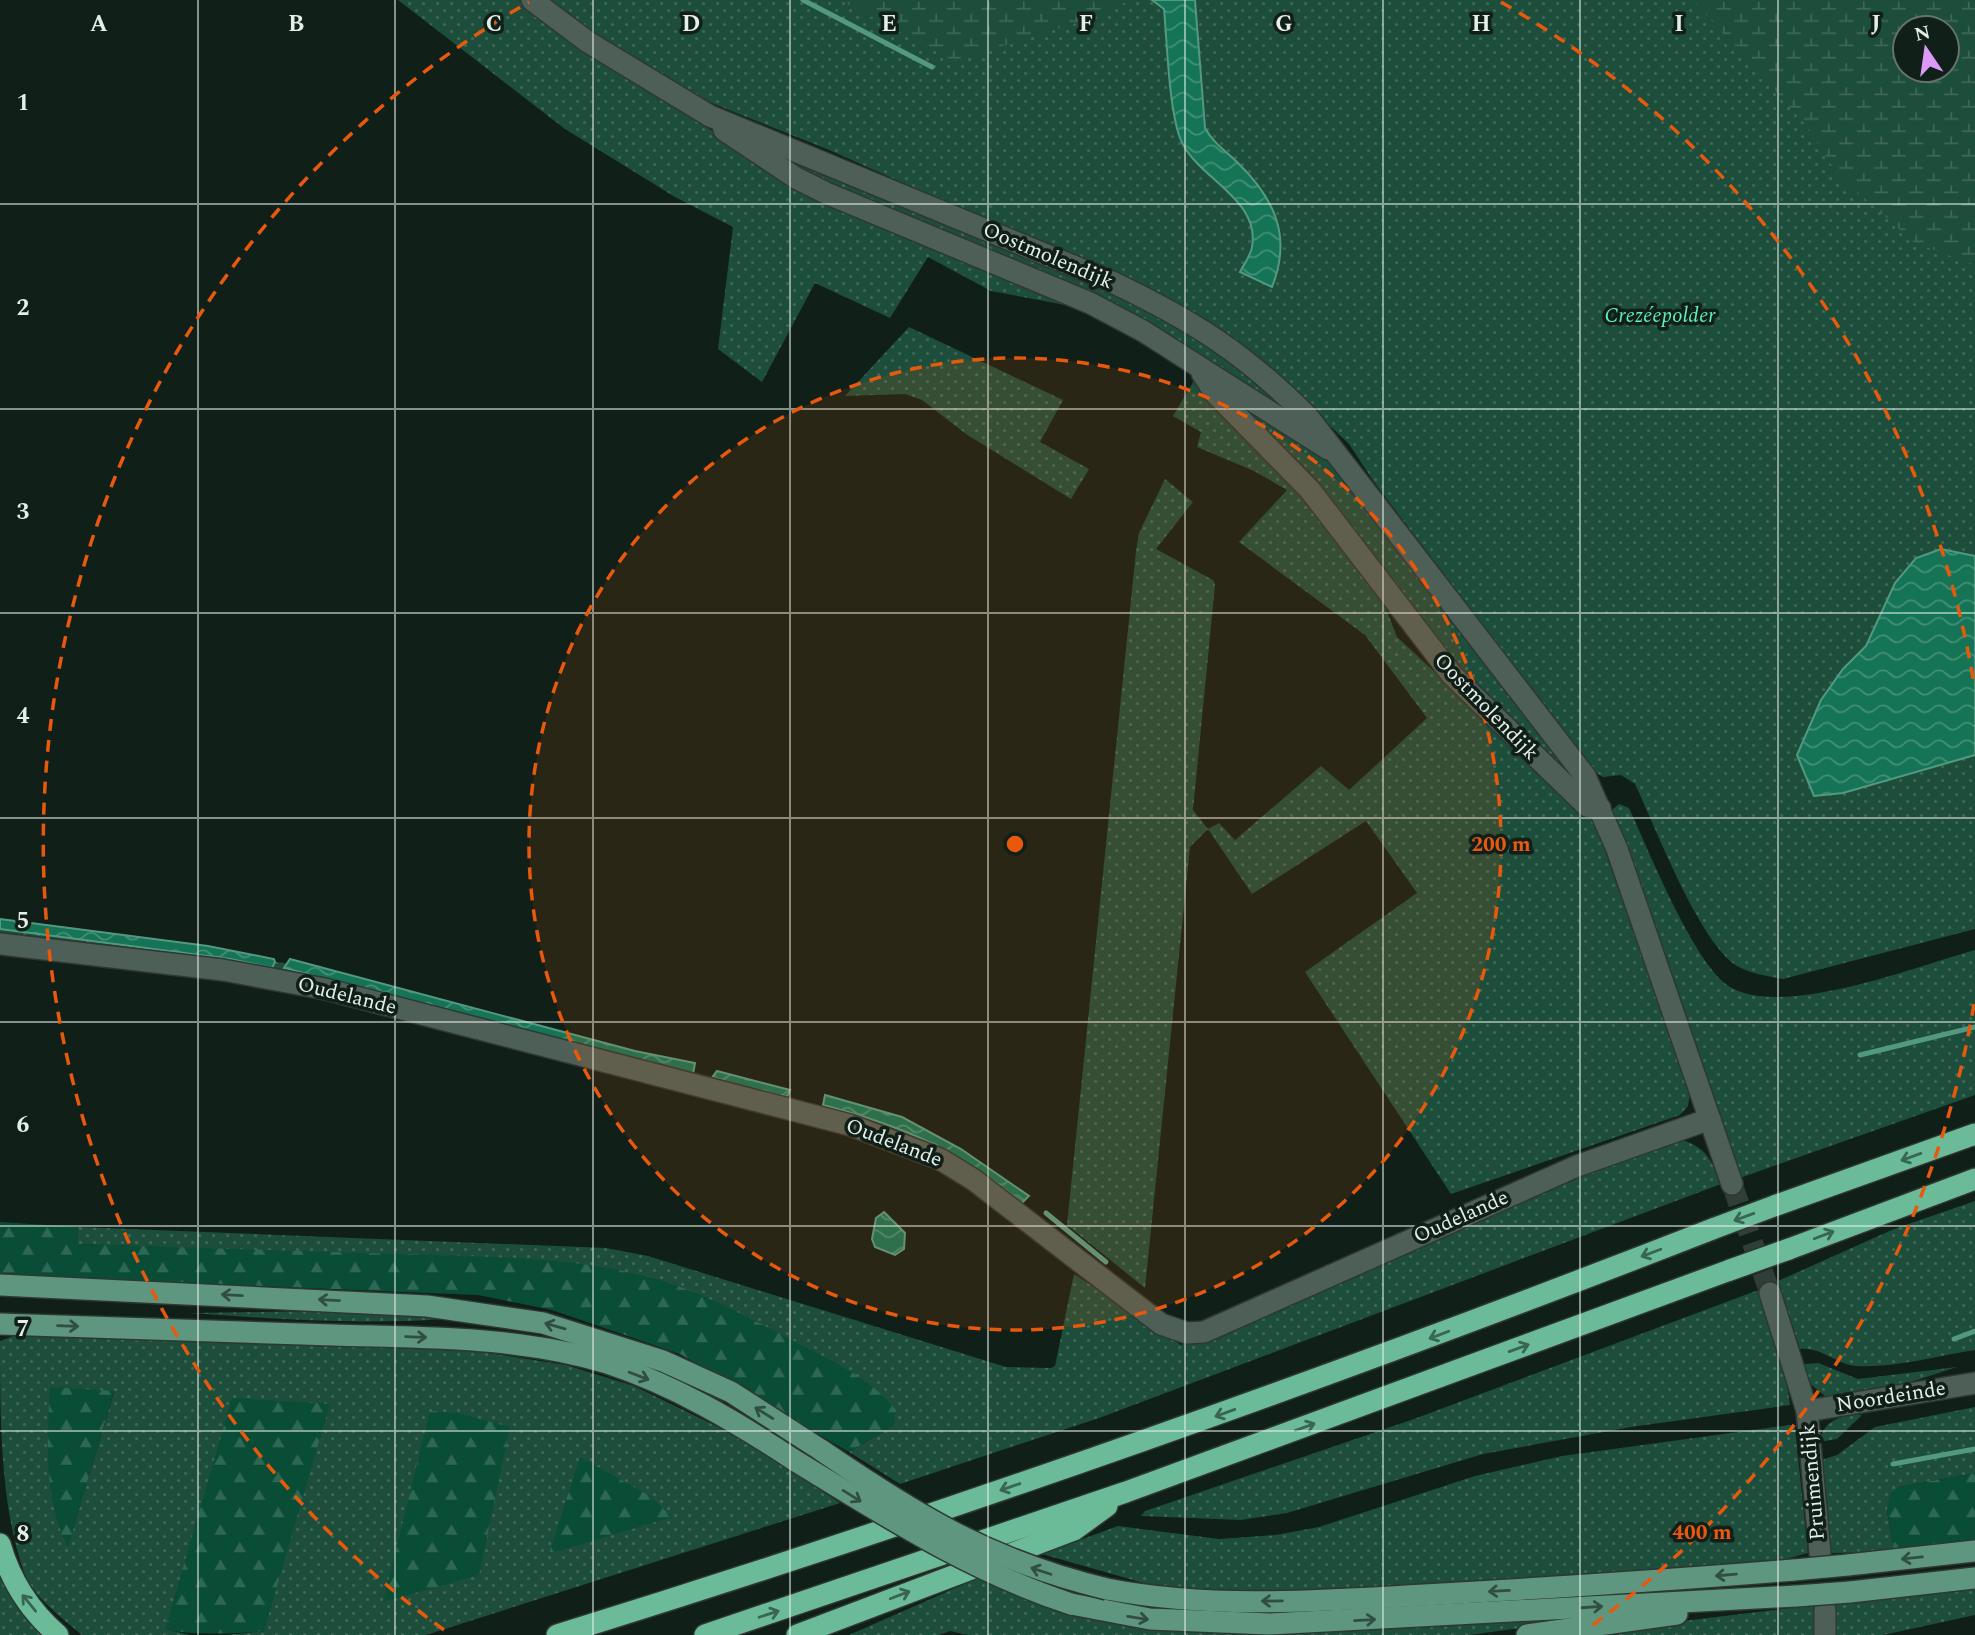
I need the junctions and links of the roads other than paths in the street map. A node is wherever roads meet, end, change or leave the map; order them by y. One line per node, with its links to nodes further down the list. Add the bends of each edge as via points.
1 (532, 0): 2 (street, Oostmolendijk, via 588,42)
2 (710, 116): 3 (street, Oostmolendijk, via 731,137 796,178 1090,303); 4 (street, Oostmolendijk, via 1165,307 1264,373)
3 (1197, 365): 4 (street, Oostmolendijk); 5 (street, Oostmolendijk, via 1214,392 1310,490 1452,675 1587,806)
4 (1344, 459): 5 (street, Oostmolendijk, via 1585,776)
5 (1600, 808): 7 (street, Oostmolendijk)
6 (0, 944): 7 (street, Oudelande, via 223,970 325,989 850,1125 940,1159 974,1180 1161,1324 1187,1333 1204,1332 1577,1166)
7 (1710, 1119): 10 (street, Oostmolendijk)
8 (1975, 1134): 24 (highway, one-way to 24, bridge, via 1155,1438)
9 (1975, 1179): 16 (highway, one-way to 9, bridge)
10 (1732, 1184)
11 (0, 1285): 18 (main road, one-way to 11, bridge, via 1520,1590 1190,1601 1107,1589 1049,1574 978,1546 883,1492 731,1392 597,1338 543,1323 427,1306)
12 (1770, 1293): 15 (street)
13 (0, 1324): 21 (main road, one-way to 21, bridge, via 425,1338 550,1350 606,1363 668,1387 738,1423 934,1545 993,1575 1071,1604 1150,1619 1269,1624)
14 (1975, 1383): 15 (street, Noordeinde)
15 (1807, 1410): 19 (street, Pruimendijk)
16 (1126, 1492): 25 (highway, one-way to 16); 26 (highway, one-way to 16, via 1074,1530)
17 (0, 1544): 23 (highway, one-way to 17, via 23,1595 6,1566)
18 (1975, 1551)
19 (1820, 1553)
20 (1975, 1578): 21 (main road, bridge)
21 (1796, 1596): 27 (main road)
22 (1825, 1610): 28 (street)
23 (58, 1635)
24 (558, 1635)
25 (705, 1635)
26 (797, 1635)
27 (1527, 1635)
28 (1825, 1635)

